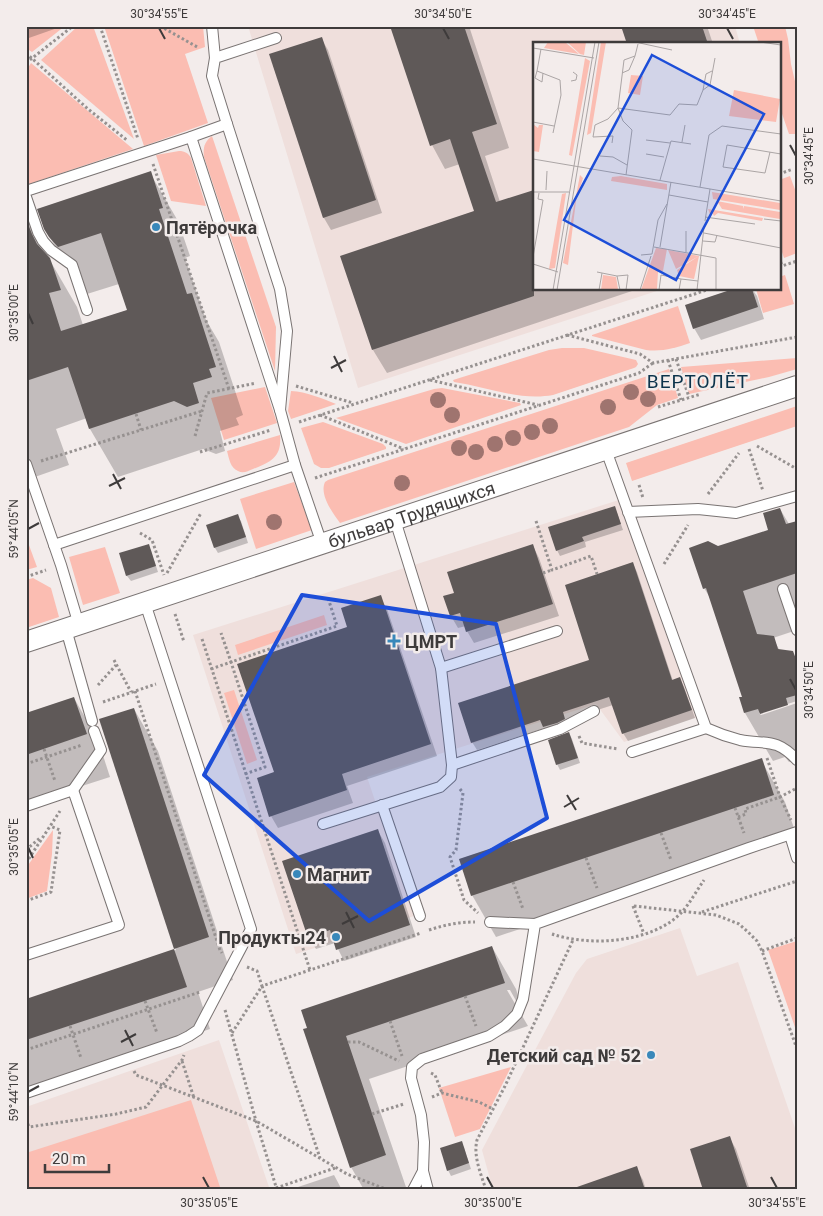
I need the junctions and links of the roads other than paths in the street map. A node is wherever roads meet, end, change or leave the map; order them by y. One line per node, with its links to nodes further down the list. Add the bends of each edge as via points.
1 (212, 26): 3 (lane)
2 (276, 38): 3 (lane)
3 (215, 58): 4 (lane, via 212,76)
4 (226, 124): 5 (lane); 10 (lane, via 280,288 287,331)
5 (191, 137): 6 (lane); 10 (lane)
6 (26, 191)
7 (26, 197): 8 (lane, via 43,241 72,265)
8 (87, 310)
9 (797, 386): 11 (street, бульвар Трудящихся)
10 (280, 410): 13 (lane)
11 (606, 450): 15 (lane); 16 (street, бульвар Трудящихся)
12 (27, 465): 18 (lane)
13 (295, 465): 17 (lane); 18 (lane)
14 (797, 496): 15 (lane, via 736,513 698,509)
15 (628, 512): 27 (lane)
16 (396, 520): 17 (street, бульвар Трудящихся); 25 (lane)
17 (322, 544): 20 (street, бульвар Трудящихся)
18 (54, 545): 21 (lane)
19 (783, 589): 22 (lane)
20 (145, 603): 21 (street, бульвар Трудящихся); 41 (lane, via 251,929 198,1030 179,1041)
21 (73, 627): 24 (street, бульвар Трудящихся); 31 (lane, via 87,703 101,750)
22 (797, 630)
23 (557, 631): 25 (lane)
24 (26, 642)
25 (442, 668): 30 (lane)
26 (594, 711): 30 (lane, via 560,729)
27 (706, 728): 28 (lane); 29 (lane, via 741,740 774,743)
28 (632, 752)
29 (797, 760)
30 (452, 765): 32 (lane, via 450,777 440,787)
31 (73, 790): 33 (lane); 40 (lane, via 119,925)
32 (382, 805): 34 (lane); 37 (lane)
33 (26, 806)
34 (323, 824)
35 (793, 830): 36 (lane); 39 (lane)
36 (797, 858)
37 (420, 916)
38 (490, 922): 39 (lane)
39 (535, 924): 42 (lane, via 523,999 517,1014 489,1036 422,1059 412,1067 411,1078 424,1142)
40 (26, 955)
41 (26, 1092)
42 (423, 1171): 43 (lane); 44 (lane)
43 (413, 1190)
44 (428, 1190)

